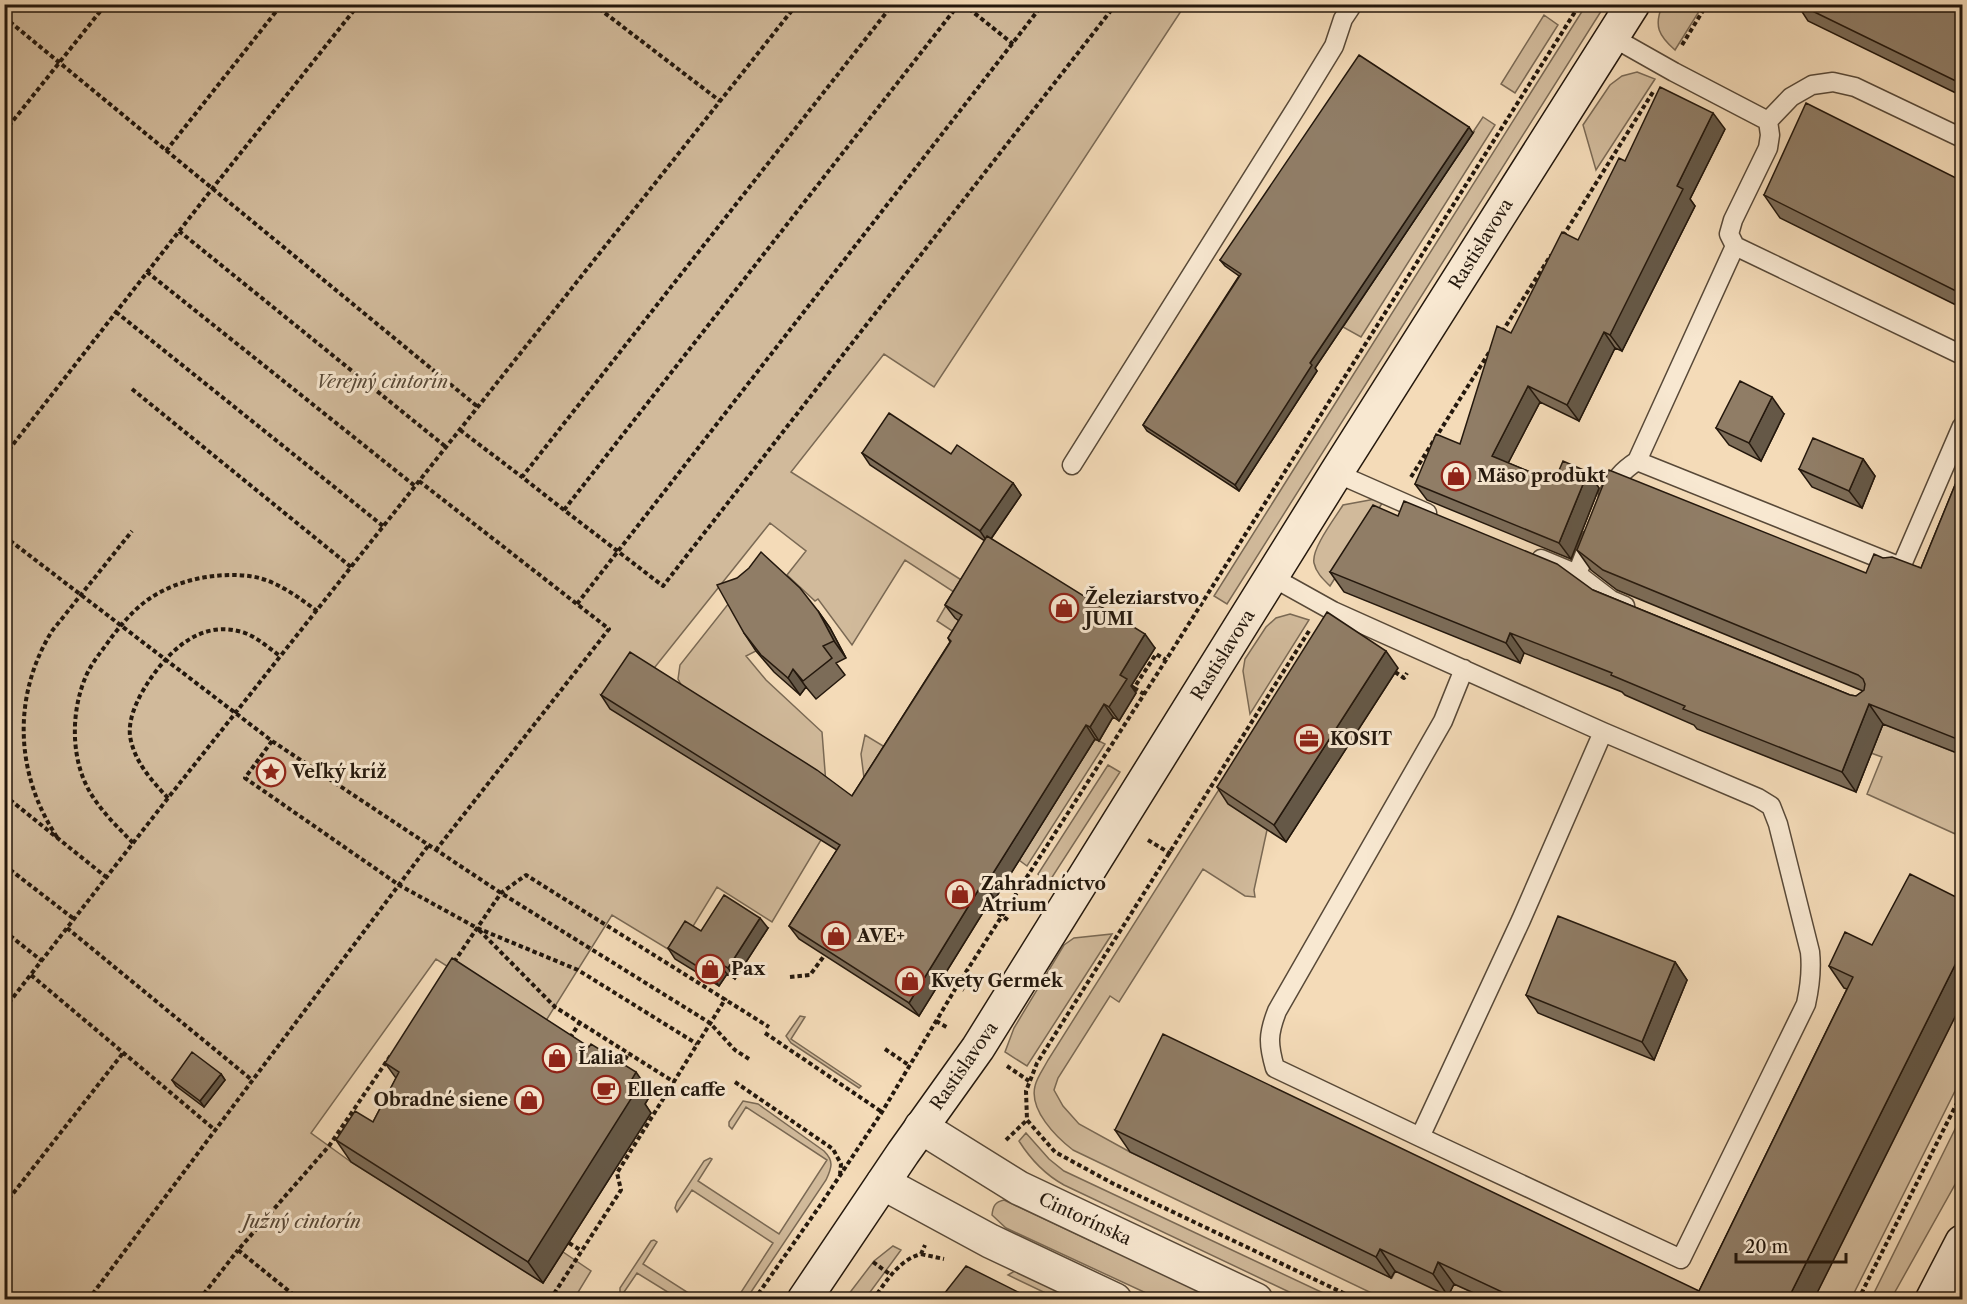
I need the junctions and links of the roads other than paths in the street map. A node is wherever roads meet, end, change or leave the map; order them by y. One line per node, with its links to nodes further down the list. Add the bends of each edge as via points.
1 (1353, 4): 10 (lane, via 1334,46 1298,105)
2 (1633, 4): 3 (street, Rastislavova)
3 (1612, 37): 4 (lane); 11 (street, Rastislavova)
4 (1768, 121): 5 (lane, via 1791,97 1812,85 1833,82 1855,87); 6 (lane, via 1768,148 1733,220 1730,234)
5 (1962, 138)
6 (1735, 246): 7 (lane); 9 (lane)
7 (1962, 355)
8 (1962, 426): 9 (lane, via 1900,567)
9 (1636, 461): 14 (lane, via 1614,481)
10 (1071, 465)
11 (1336, 473): 12 (lane); 15 (street, Rastislavova)
12 (1445, 520)
13 (1522, 551): 14 (lane)
14 (1577, 574): 16 (lane, via 1611,600)
15 (1272, 577): 17 (lane, via 1324,606); 19 (street, Rastislavova, via 989,1031)
16 (1643, 614)
17 (1464, 669): 18 (lane); 20 (lane, via 1443,722 1276,1011 1269,1031 1275,1068)
18 (1604, 732): 20 (lane); 20 (lane, via 1771,806 1810,952 1812,970 1806,1004 1681,1259)
19 (921, 1127): 21 (street, Rastislavova); 25 (street, Cintorínska, via 1019,1188)
20 (1420, 1137)
21 (883, 1183): 23 (street, Rastislavova); 24 (street, via 990,1241)
22 (1962, 1242): 26 (street)
23 (804, 1299)
24 (1115, 1299)
25 (1256, 1299)
26 (1932, 1299)

